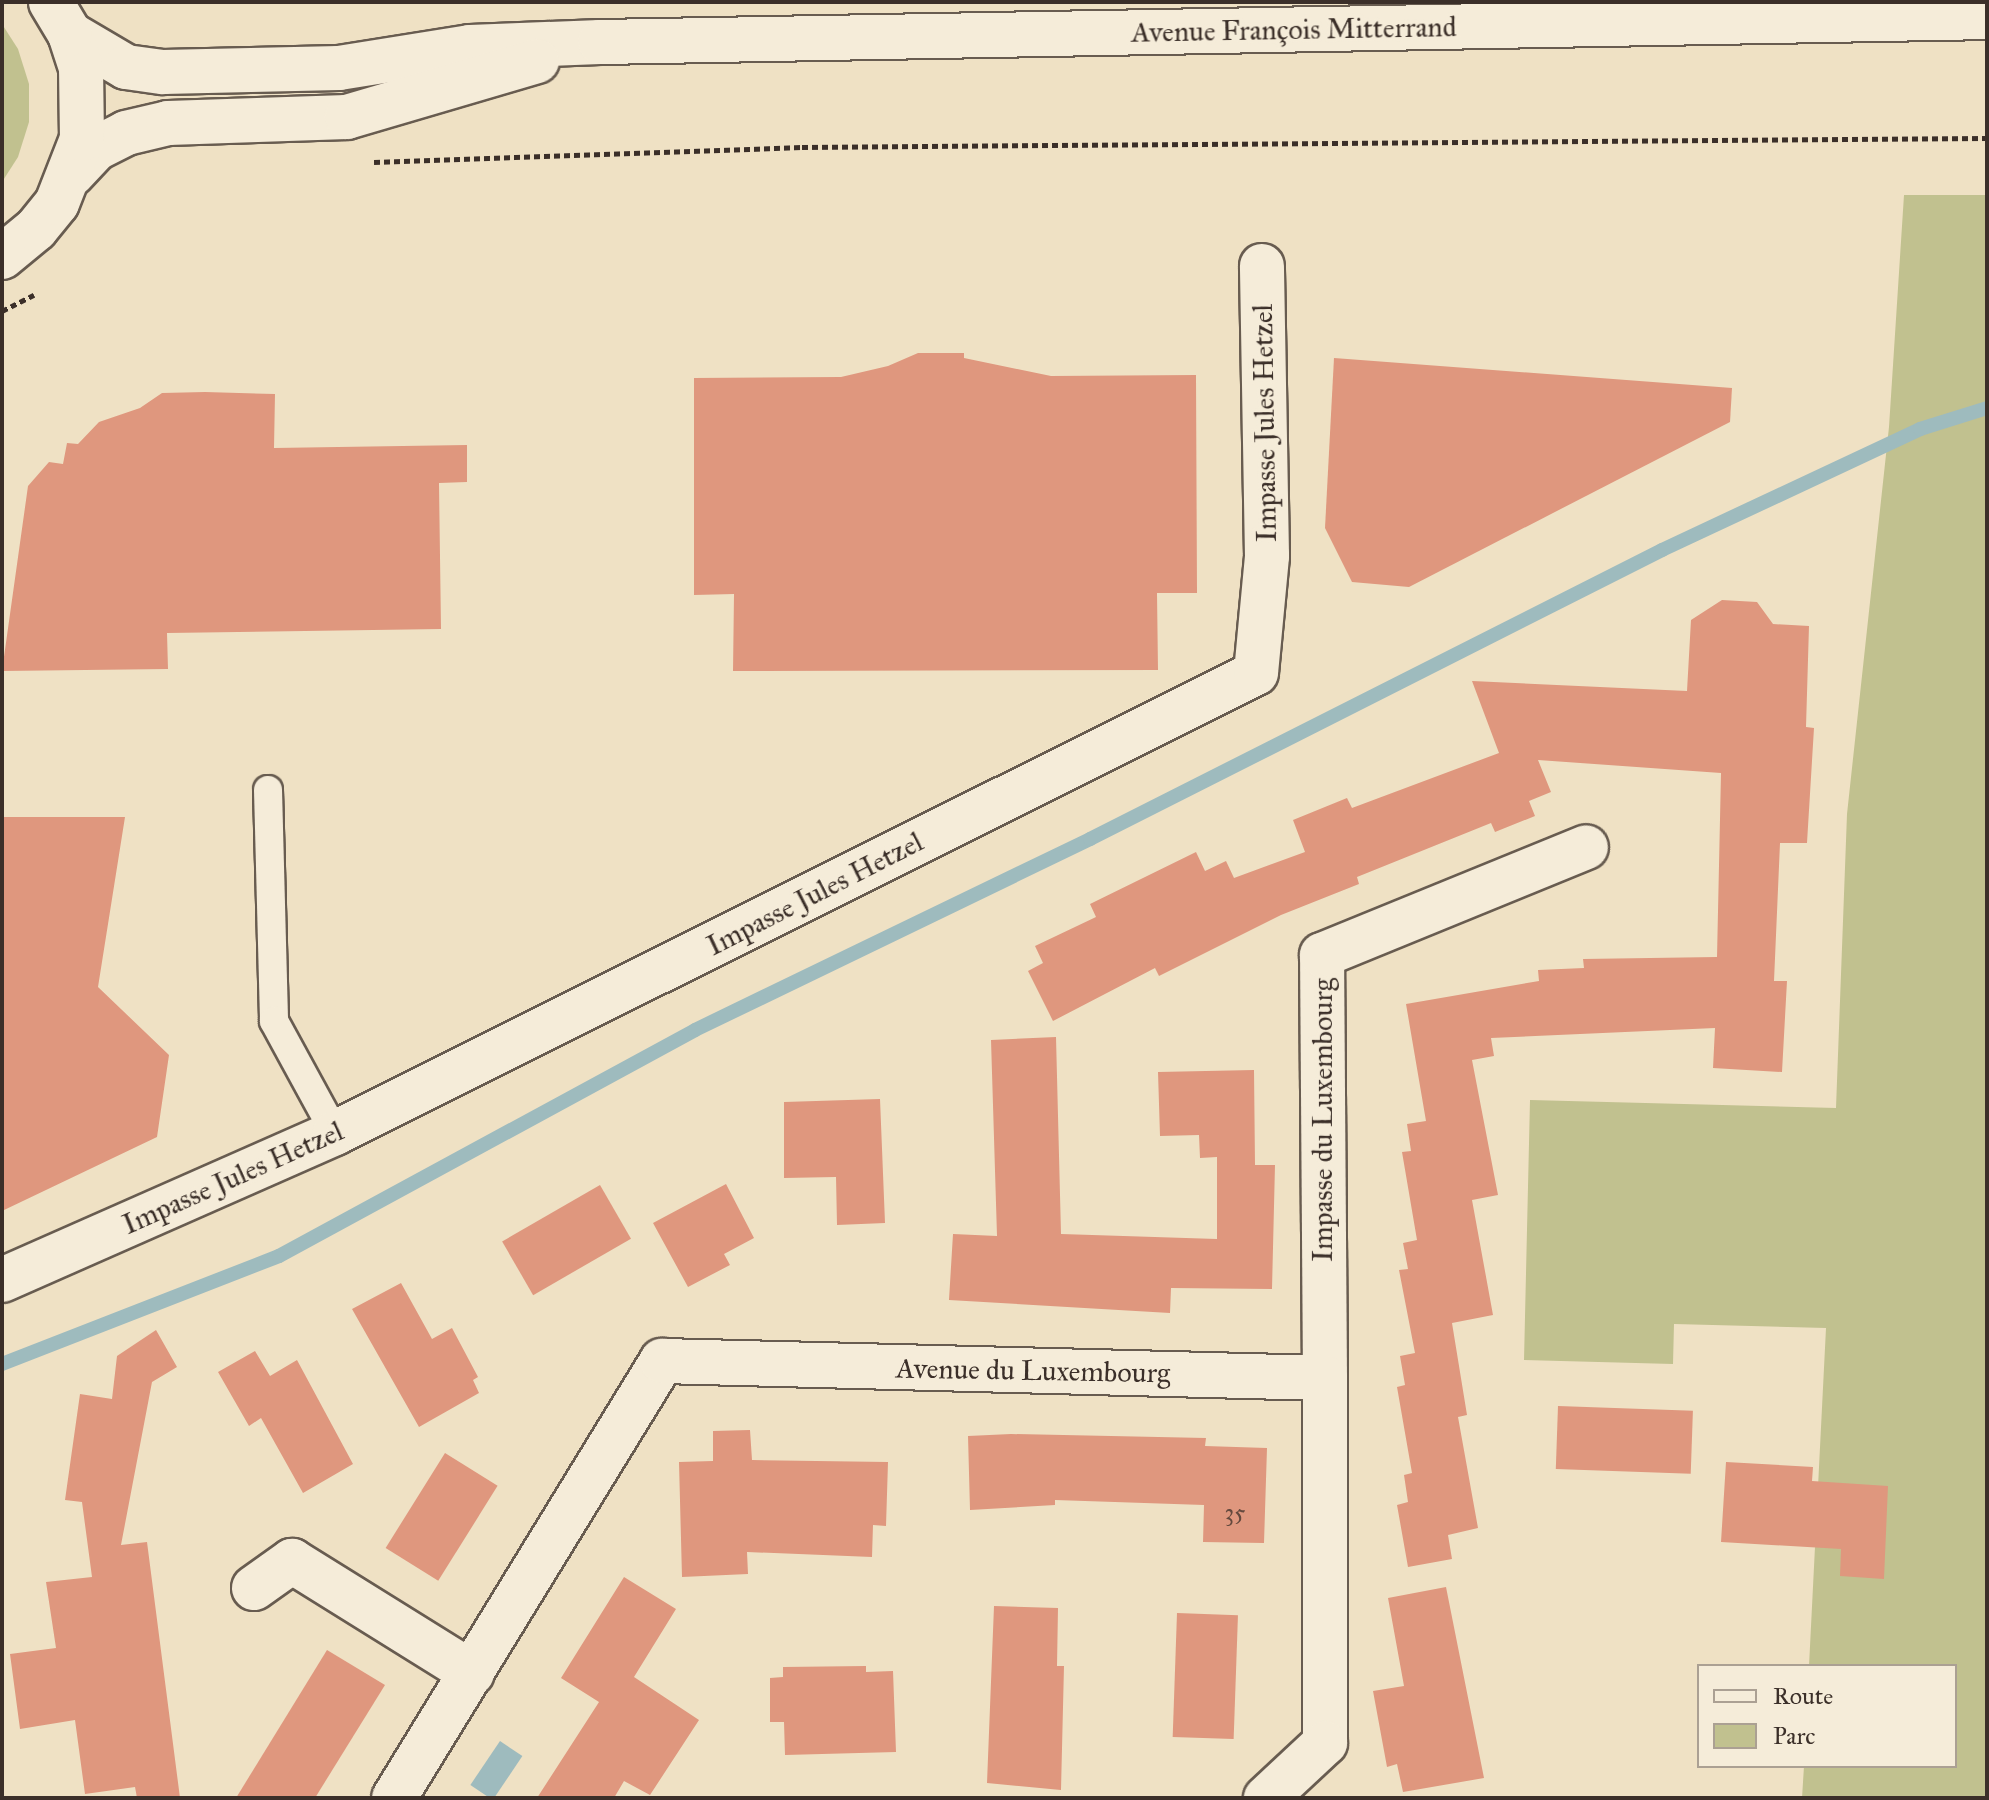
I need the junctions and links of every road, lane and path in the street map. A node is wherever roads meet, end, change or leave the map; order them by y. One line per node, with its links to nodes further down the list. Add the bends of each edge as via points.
1 (1987, 17): 3 (street, Avenue François Mitterrand)
2 (61, 18): 3 (street, Avenue François Mitterrand, via 126,67 163,72 339,68 470,47); 6 (street, via 85,104)
3 (600, 42): 6 (street, Avenue François Mitterrand, via 347,117 168,123 126,133 95,149)
4 (1987, 138): 5 (path, via 802,147)
5 (362, 162)
6 (72, 174): 7 (street, via 36,229)
7 (2, 257)
8 (1262, 266): 11 (street, Impasse Jules Hetzel, via 1267,556 1256,673)
9 (268, 790): 11 (lane, via 274,1021)
10 (1586, 847): 13 (street, Impasse du Luxembourg, via 1322,955)
11 (335, 1133): 12 (street, Impasse Jules Hetzel)
12 (2, 1280)
13 (1325, 1378): 15 (street, Avenue du Luxembourg, via 662,1361); 17 (street, via 1325,1743)
14 (254, 1588): 15 (street, via 292,1561)
15 (472, 1673): 16 (street, Avenue du Luxembourg)
16 (394, 1798)
17 (1266, 1798)

